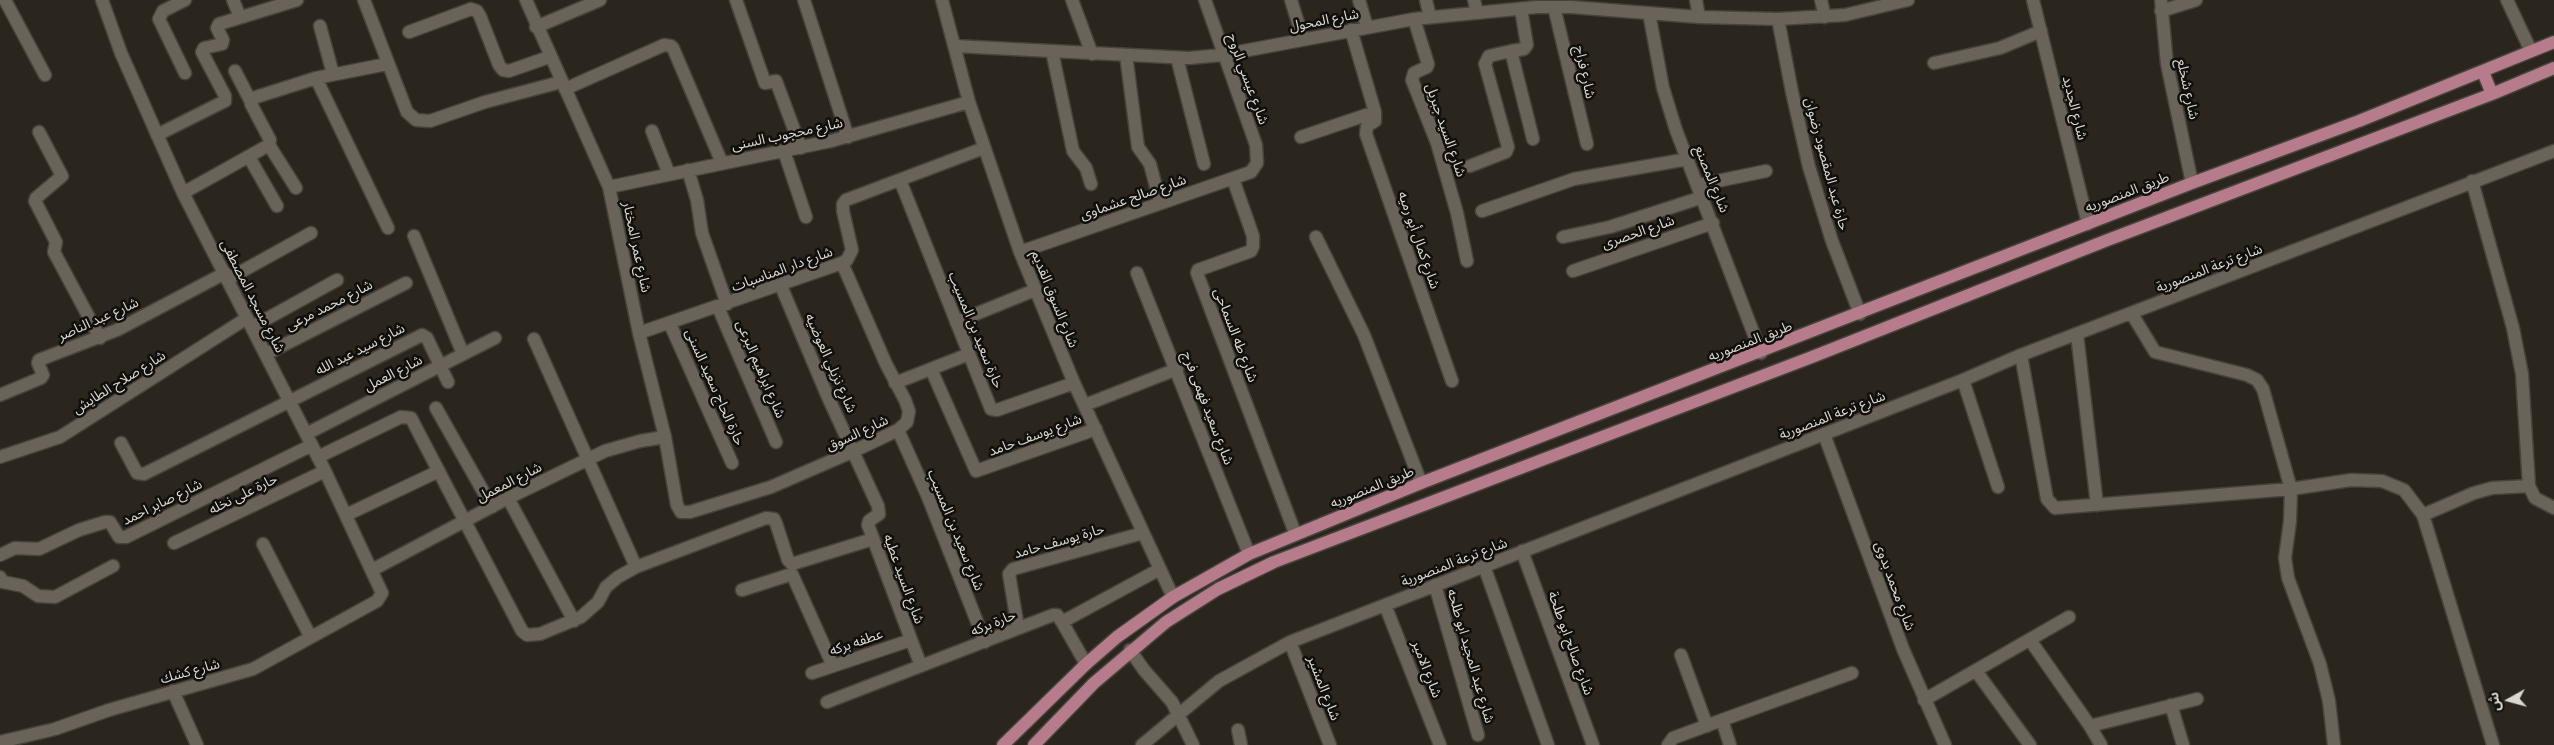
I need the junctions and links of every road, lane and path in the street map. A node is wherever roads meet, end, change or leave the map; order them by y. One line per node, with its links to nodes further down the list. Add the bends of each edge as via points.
1 (6, 0): 58 (street)
2 (102, 0): 67 (street, شارع مسجد المصطفى)
3 (185, 0): 56 (street, via 163,11 159,19)
4 (233, 0): 28 (street)
5 (298, 0): 28 (street)
6 (364, 0): 52 (street)
7 (526, 0): 35 (street, شارع عمر المختار)
8 (600, 0): 35 (street)
9 (736, 0): 73 (street, via 765,83 776,81)
10 (804, 0): 68 (street)
11 (942, 0): 42 (street, شارع السوق القديم)
12 (1072, 0): 46 (street)
13 (1204, 0): 47 (street, شارع عيسي الروح)
14 (1291, 0): 40 (street)
15 (1359, 0): 36 (street)
16 (1426, 0): 29 (street)
17 (1696, 0): 30 (street)
18 (1821, 0): 31 (street)
19 (1906, 0): 31 (street, شارع المحول)
20 (2033, 0): 38 (street, شارع الجديد)
21 (2196, 0): 24 (street)
22 (2507, 0): 45 (street)
23 (1557, 4): 26 (street, شارع المحول); 27 (street, شارع المحول); 71 (street, شارع فراج)
24 (2161, 5): 89 (street, شارع شخلع, via 2167,64)
25 (1475, 6): 26 (street, شارع المحول); 29 (street, شارع المحول)
26 (1521, 9): 44 (street, via 1527,46)
27 (1649, 13): 30 (street, شارع المحول); 78 (street, شارع المصنع, via 1664,88)
28 (240, 17): 67 (street, via 219,24 217,28 222,44 204,48 202,52 225,100)
29 (1430, 17): 32 (street, شارع المحول)
30 (1699, 17): 33 (street, شارع المحول)
31 (1825, 17): 33 (street, شارع المحول)
32 (1414, 18): 36 (street, شارع المحول); 108 (street, شارع السيد جبريل, via 1428,64 1414,73 1412,80 1439,152 1457,212)
33 (1778, 19): 118 (street, حارة عبد المقصود رضوان, via 1809,167 1832,241)
34 (320, 26): 57 (street)
35 (536, 27): 49 (street, شارع عمر المختار)
36 (1367, 28): 37 (street, شارع المحول)
37 (1351, 30): 40 (street, شارع المحول); 64 (street)
38 (2040, 31): 51 (street, via 2000,48); 101 (street, شارع الجديد)
39 (409, 32): 49 (street, via 471,9 480,16 503,70 509,71)
40 (1303, 39): 47 (street, شارع المحول)
41 (2554, 42): 45 (main road, طريق المنصوريه)
42 (954, 46): 43 (street, شارع المحول); 63 (street, شارع السوق القديم)
43 (1052, 51): 46 (street, شارع المحول); 90 (street, via 1073,151 1086,168)
44 (1511, 51): 70 (street); 81 (street, via 1488,56 1485,64 1508,148 1506,152)
45 (2531, 51): 55 (main road, طريق المنصوريه)
46 (1092, 54): 48 (street, شارع المحول)
47 (1222, 54): 50 (street, شارع المحول); 82 (street, شارع عيسي الروح, via 1256,145)
48 (1126, 56): 50 (street, شارع المحول); 96 (street, via 1138,147 1150,164)
49 (549, 57): 60 (street, شارع عمر المختار)
50 (1177, 58): 80 (street)
51 (1934, 63)
52 (387, 64): 57 (street); 60 (street, via 411,118 421,121)
53 (2554, 68): 61 (main road)
54 (235, 71): 62 (street)
55 (2483, 72): 61 (main road); 89 (main road, طريق المنصوريه)
56 (185, 73)
57 (333, 74): 59 (street)
58 (45, 75)
59 (316, 78): 62 (street, via 256,96); 102 (street)
60 (563, 85): 79 (street, via 664,45 671,46); 93 (street, شارع عمر المختار)
61 (2492, 94): 153 (main road)
62 (251, 102): 72 (street, via 270,140)
63 (969, 102): 68 (street, شارع محجوب السنى); 74 (street, شارع السوق القديم)
64 (1375, 112): 69 (street); 137 (street, شارع كمال أبو رميه, via 1375,121 1367,126 1366,134)
65 (652, 131): 85 (street)
66 (39, 132): 125 (street, via 62,176 35,201 56,242 54,252)
67 (157, 135): 94 (street, شارع مسجد المصطفى)
68 (848, 136): 73 (street, شارع محجوب السنى)
69 (1301, 137)
70 (1534, 139)
71 (1587, 144)
72 (269, 145): 77 (street); 92 (street)
73 (801, 148): 75 (street, شارع محجوب السنى)
74 (984, 148): 87 (street, شارع دار المناسبات); 107 (street, شارع السوق القديم)
75 (784, 151): 79 (street, شارع محجوب السنى); 99 (street)
76 (2554, 151): 88 (street, شارع ترعة المنصورية)
77 (249, 157): 94 (street); 97 (street)
78 (1688, 159): 91 (street, شارع المصنع); 98 (street, via 1574,179)
79 (722, 163): 83 (street, شارع محجوب السنى)
80 (1204, 164)
81 (1470, 166)
82 (1254, 168): 86 (street, شارع صالح عشماوى, via 1248,175)
83 (688, 170): 85 (street, شارع محجوب السنى); 117 (street, شارع ابراهيم البرعى)
84 (1766, 172): 91 (street)
85 (669, 174): 93 (street, شارع محجوب السنى)
86 (1233, 179): 96 (street, شارع صالح عشماوى); 174 (street, شارع طه السماحى, via 1253,236 1253,246 1251,250 1197,273)
87 (900, 180): 109 (street, شارع دار المناسبات, via 846,200 843,204 852,250 848,260); 121 (street, حارة سعيد بن المسيب)
88 (2472, 181): 119 (street, شارع ترعة المنصورية); 162 (street, via 2502,284 2520,365)
89 (2192, 183): 101 (main road, طريق المنصوريه)
90 (1091, 184)
91 (1698, 185): 95 (street, شارع المصنع)
92 (296, 188)
93 (609, 188): 123 (street, شارع عمر المختار)
94 (183, 193): 112 (street, شارع مسجد المصطفى)
95 (1703, 197): 100 (street, شارع المصنع); 106 (street, via 1620,224)
96 (1160, 202): 107 (street, شارع صالح عشماوى)
97 (277, 206)
98 (1482, 211)
99 (806, 217)
100 (1713, 223): 110 (street, شارع الحصرى); 128 (street, شارع المصنع)
101 (2088, 224): 118 (main road, طريق المنصوريه)
102 (388, 228)
103 (311, 233): 112 (street, شارع عبد الناصر)
104 (414, 236): 130 (street)
105 (1316, 237): 161 (street, via 1364,335)
106 (1563, 237)
107 (1020, 252): 116 (street, شارع السوق القديم)
108 (1467, 261)
109 (842, 263): 115 (street, شارع دار المناسبات); 140 (street, شارع السوق)
110 (1574, 271)
111 (1137, 273): 135 (street, شارع سعيد فهمى فرج)
112 (226, 276): 120 (street, شارع مسجد المصطفى); 125 (street, شارع عبد الناصر)
113 (337, 280): 120 (street, شارع صلاح الطايش)
114 (406, 283): 129 (street, شارع محمد مرعى)
115 (781, 286): 117 (street, شارع دار المناسبات); 154 (street, شارع نزيلي العوضيه)
116 (1035, 290): 121 (street); 139 (street, شارع السوق القديم)
117 (723, 305): 122 (street, شارع دار المناسبات); 151 (street, شارع ابراهيم البرعى)
118 (1860, 314): 128 (main road, طريق المنصوريه)
119 (2132, 314): 124 (street, شارع ترعة المنصورية); 164 (street, via 2155,352 2258,380)
120 (250, 322): 129 (street, شارع مسجد المصطفى); 156 (street, شارع صلاح الطايش, via 60,437)
121 (956, 322): 131 (street, حارة سعيد بن المسيب)
122 (670, 324): 123 (street, شارع دار المناسبات); 158 (street, حارة الحاج سعيد السنى)
123 (639, 333): 149 (street, شارع عمر المختار)
124 (2077, 334): 132 (street, شارع ترعة المنصورية); 166 (street)
125 (100, 338): 141 (street, شارع عبد الناصر, via 39,360 41,378)
126 (494, 338): 130 (street, شارع العمل)
127 (534, 339): 157 (street)
128 (1760, 353): 145 (main road, طريق المنصوريه)
129 (266, 354): 142 (street, شارع مسجد المصطفى)
130 (463, 354): 133 (street, شارع العمل)
131 (969, 354): 134 (street); 139 (street, حارة سعيد بن المسيب, via 991,409 995,411)
132 (2021, 355): 136 (street, شارع ترعة المنصورية); 166 (street, via 2049,503 2055,508)
133 (440, 366): 138 (street, شارع سيد عبد الله); 142 (street, شارع سيد عبد الله, via 427,338 419,336); 150 (street, شارع العمل)
134 (931, 369): 140 (street); 146 (street, شارع يوسف حامد, via 976,471)
135 (1177, 369): 143 (street); 179 (street, شارع سعيد فهمى فرج)
136 (1962, 380): 148 (street, شارع ترعة المنصورية); 163 (street)
137 (1452, 381)
138 (448, 382)
139 (1074, 382): 143 (street, شارع السوق القديم)
140 (895, 383): 147 (street, شارع السوق, via 909,411 907,422)
141 (0, 395)
142 (290, 402): 150 (street, شارع مسجد المصطفى); 152 (street, via 142,475 137,472)
143 (1085, 405): 146 (street, شارع السوق القديم)
144 (436, 408): 167 (street)
145 (1574, 426): 153 (main road); 161 (main road, طريق المنصوريه)
146 (1096, 429): 173 (street, شارع السوق القديم)
147 (898, 430): 154 (street, شارع السوق); 199 (street, شارع سعيد بن المسيب)
148 (1824, 434): 178 (street, شارع ترعة المنصورية); 211 (street, شارع محمد بدوى)
149 (665, 437): 157 (street, شارع المعمل, via 620,446); 169 (street, شارع عمر المختار)
150 (309, 440): 155 (street, شارع مسجد المصطفى); 180 (street, شارع صابر احمد, via 126,537 119,537 110,522 105,522 39,549 15,548)
151 (776, 442)
152 (121, 443)
153 (1581, 446): 201 (main road, via 1246,575 1192,605)
154 (854, 451): 169 (street, شارع السوق, via 771,487); 175 (street, شارع السيد عطيه, via 878,506 879,514 868,523)
155 (318, 457): 159 (street, شارع مسجد المصطفى); 160 (street, via 401,417 408,417)
156 (0, 458)
157 (588, 459): 165 (street, شارع المعمل); 183 (street)
158 (732, 463)
159 (324, 471): 170 (street, شارع مسجد المصطفى); 176 (street, حارة على نخله)
160 (439, 471): 170 (street); 172 (street)
161 (1420, 483): 174 (main road, طريق المنصوريه)
162 (2529, 486): 168 (street, via 2535,498); 171 (street, via 2492,488)
163 (1998, 487)
164 (2291, 489): 166 (street); 171 (street, via 2351,480 2382,481 2404,490); 237 (street, via 2285,558 2288,578 2320,664 2329,700)
165 (508, 498): 167 (street, شارع المعمل); 193 (street)
166 (2097, 505)
167 (492, 507): 172 (street, شارع المعمل)
168 (2554, 508)
169 (681, 512)
170 (346, 515): 185 (street, شارع مسجد المصطفى)
171 (2422, 515): 238 (street)
172 (465, 521): 185 (street, شارع المعمل); 193 (street, via 522,631 534,636)
173 (1144, 533): 184 (street, شارع السوق القديم); 195 (street, حارة يوسف حامد, via 1013,570 1009,574)
174 (1295, 533): 179 (main road, طريق المنصوريه)
175 (873, 539): 183 (street, via 792,564 774,518 766,518); 197 (street, شارع السيد عطيه)
176 (174, 543)
177 (263, 544): 196 (street)
178 (1522, 551): 182 (street, شارع ترعة المنصورية); 230 (street, شارع صالح ابو طلحة)
179 (1249, 554): 189 (main road, طريق المنصوريه)
180 (0, 555)
181 (113, 566): 186 (street, via 55,597 38,596 23,586 3,582)
182 (1484, 566): 187 (street, شارع ترعة المنصورية); 229 (street)
183 (636, 567): 193 (street, via 606,587 593,607)
184 (1160, 569): 189 (street, شارع السوق القديم); 194 (street)
185 (372, 570): 190 (street, شارع مسجد المصطفى, via 382,593)
186 (0, 577)
187 (1435, 585): 191 (street, شارع ترعة المنصورية); 219 (street, شارع عبد المجيد ابو طلحه)
188 (742, 590): 204 (street, via 792,574)
189 (1173, 597): 203 (main road, طريق المنصوريه)
190 (377, 601): 196 (street, شارع كشك)
191 (1385, 605): 200 (street, شارع ترعة المنصورية); 228 (street, شارع الامير)
192 (2069, 617): 198 (street)
193 (574, 621)
194 (1062, 622): 195 (street, حارة بركه, via 1053,615); 203 (street)
195 (1018, 628): 199 (street, حارة بركه)
196 (310, 636): 209 (street, شارع كشك, via 253,669)
197 (911, 640): 204 (street, عطفه بركه); 205 (street, شارع السيد عطيه)
198 (2030, 640): 206 (street); 217 (street)
199 (985, 642): 205 (street, حارة بركه)
200 (1290, 642): 214 (street, شارع ترعة المنصورية); 227 (street, شارع المشير)
201 (1130, 650): 214 (street); 223 (main road, via 1094,682)
202 (1681, 655): 216 (street)
203 (1086, 664): 222 (main road, طريق المنصوريه)
204 (833, 666): 207 (street, عطفه بركه)
205 (921, 666): 212 (street, حارة بركه)
206 (1976, 671): 211 (street); 234 (street)
207 (812, 673)
208 (1852, 673): 215 (street)
209 (174, 690): 220 (street, شارع كشك, via 55,729); 221 (street)
210 (2197, 699): 213 (street)
211 (1924, 700): 233 (street, شارع محمد بدوى)
212 (827, 702)
213 (2171, 706): 217 (street); 236 (street)
214 (1175, 707): 224 (street, شارع ترعة المنصورية); 225 (street)
215 (1722, 720): 216 (street); 232 (street)
216 (1706, 726): 231 (street, via 1673,738)
217 (2090, 726): 235 (street)
218 (1238, 730): 226 (street)
219 (1478, 735)
220 (0, 742)
221 (197, 745)
222 (1003, 745)
223 (1034, 745)
224 (1142, 745)
225 (1193, 745)
226 (1241, 745)
227 (1330, 745)
228 (1440, 745)
229 (1548, 745)
230 (1593, 745)
231 (1668, 745)
232 (1730, 745)
233 (1945, 745)
234 (2030, 745)
235 (2100, 745)
236 (2182, 745)
237 (2334, 745)
238 (2492, 745)

